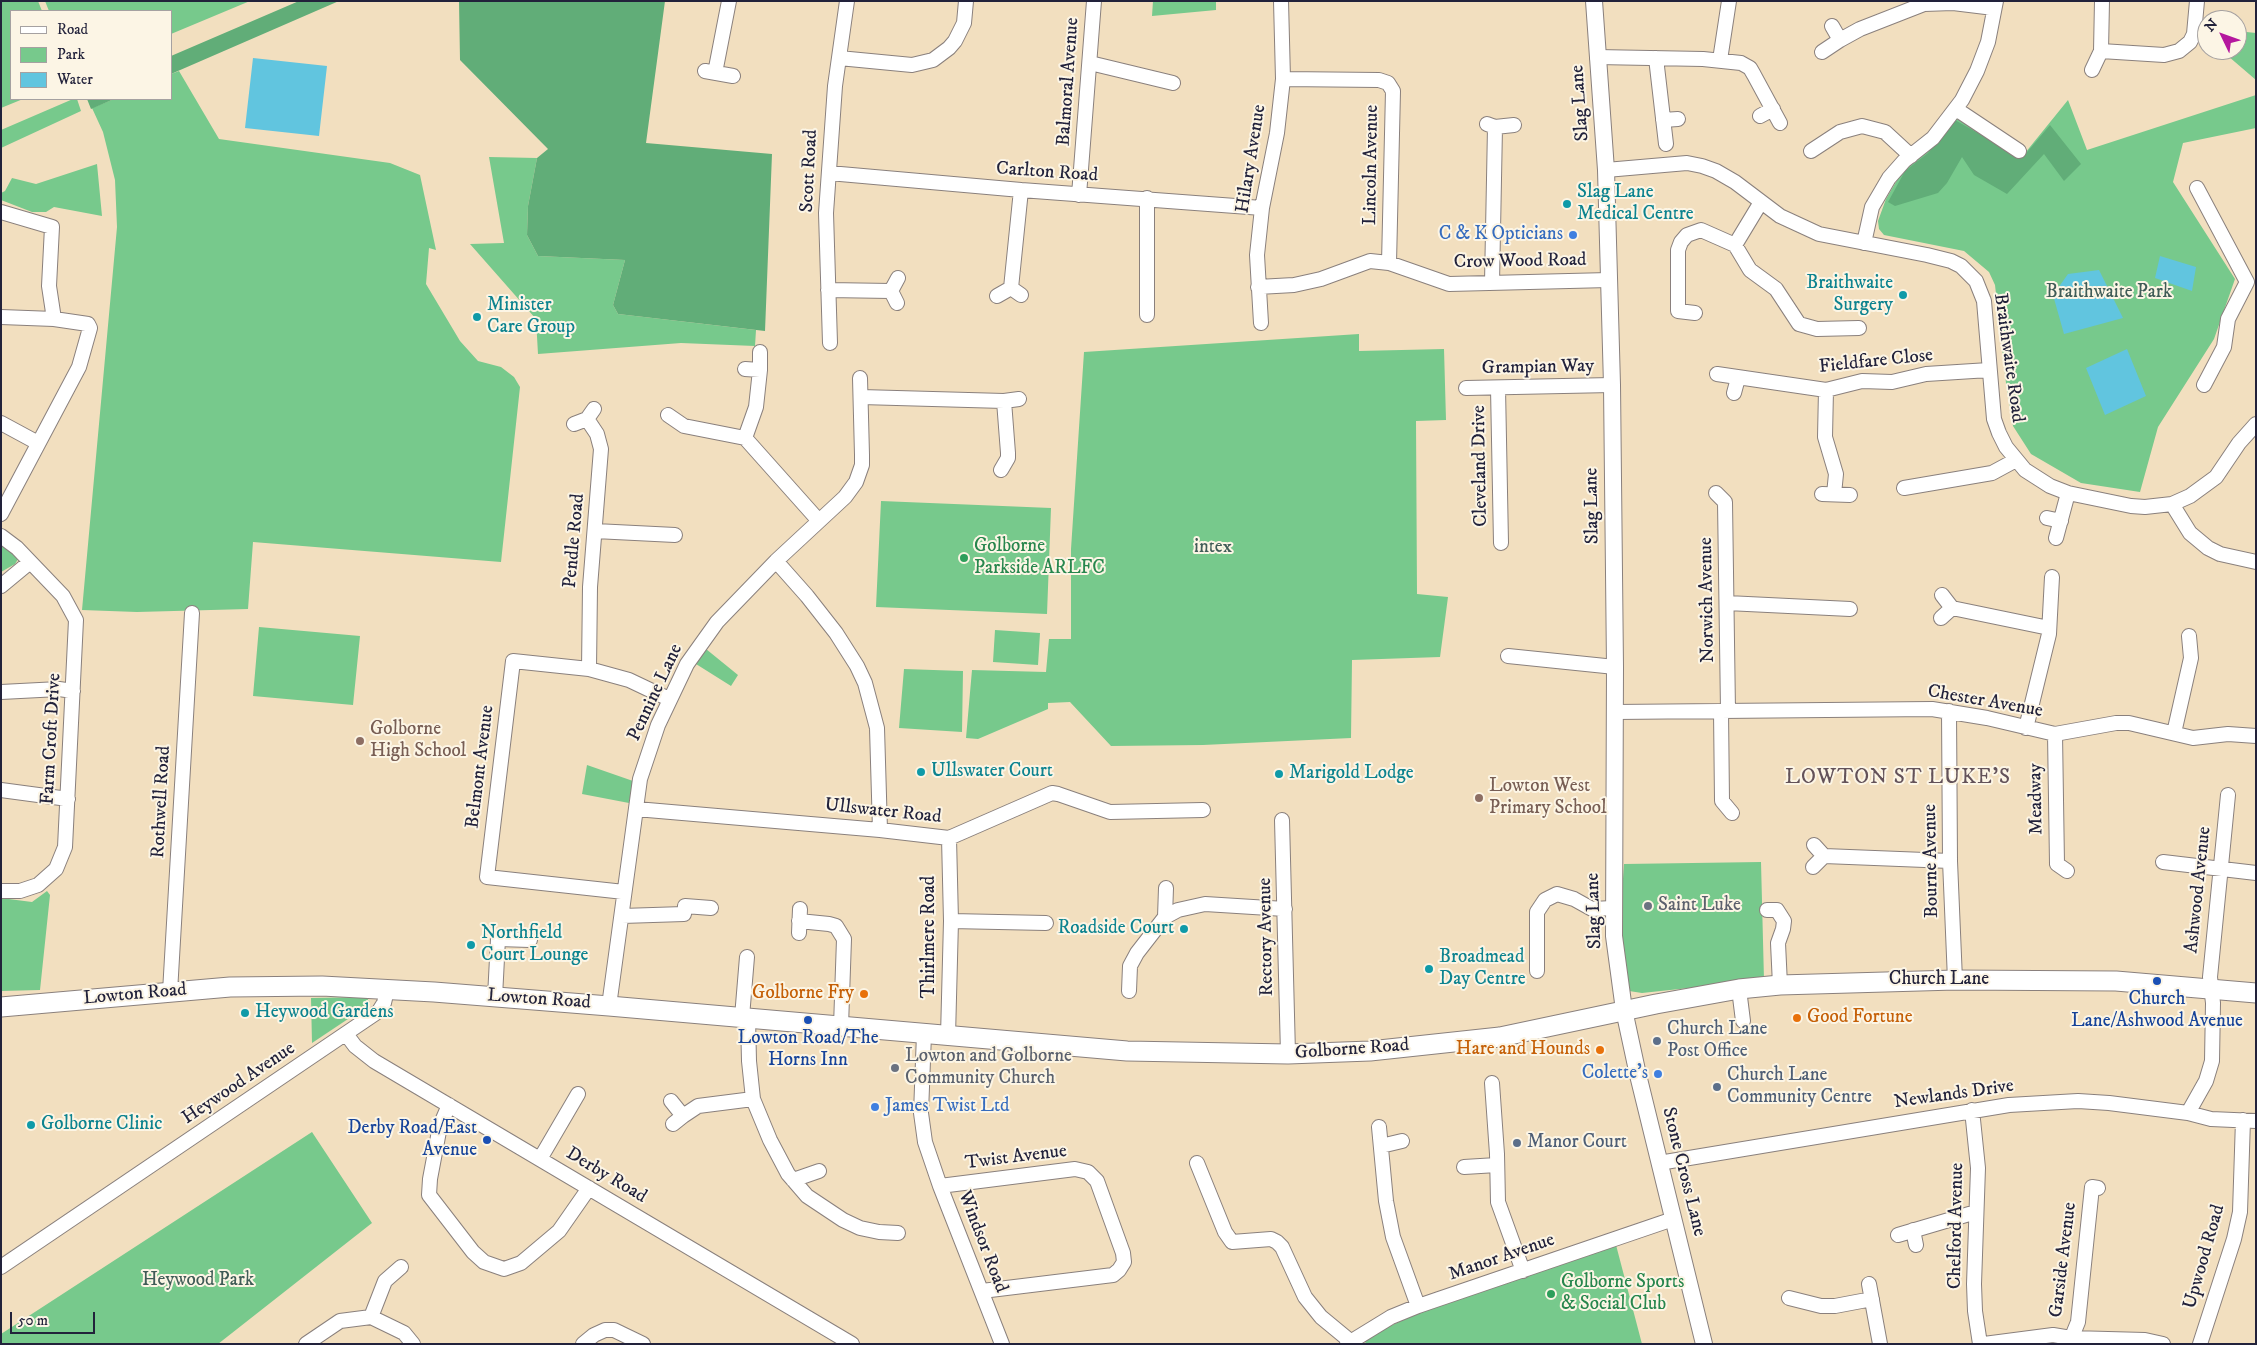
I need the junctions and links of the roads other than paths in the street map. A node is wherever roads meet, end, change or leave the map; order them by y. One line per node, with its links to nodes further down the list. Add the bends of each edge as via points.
1 (729, 1): 22 (street, via 710,72)
2 (847, 1): 17 (street, Scott Road)
3 (966, 1): 17 (street, via 964,23 955,41 933,60 912,65)
4 (1094, 1): 20 (street, Balmoral Avenue)
5 (1281, 1): 23 (street, Hilary Avenue)
6 (1594, 1): 16 (street, Slag Lane)
7 (1729, 1): 19 (street)
8 (2102, 1): 14 (street)
9 (2197, 1): 14 (street, via 2194,34 2179,51 2164,55)
10 (1910, 5): 11 (street); 13 (street)
11 (1995, 5): 26 (street, via 1984,55)
12 (1832, 26): 13 (street)
13 (1840, 40): 15 (street)
14 (2101, 51): 21 (street)
15 (1822, 52)
16 (1597, 57): 18 (street); 36 (street, Slag Lane)
17 (839, 58): 37 (street, Scott Road, via 834,86)
18 (1656, 58): 19 (street); 29 (street)
19 (1720, 60): 25 (street, via 1741,63 1750,68)
20 (1090, 63): 24 (street); 40 (street, Balmoral Avenue)
21 (2092, 70)
22 (733, 76)
23 (1283, 79): 43 (street, Hilary Avenue, via 1277,133); 47 (street, Lincoln Avenue, via 1379,80 1388,83 1393,91)
24 (1173, 82)
25 (1772, 109): 27 (street); 30 (street)
26 (1956, 109): 34 (street, via 1995,142); 35 (street, via 1928,142)
27 (1760, 116)
28 (1678, 119): 29 (street)
29 (1663, 120): 32 (street)
30 (1780, 123)
31 (1514, 125): 51 (street, via 1490,125)
32 (1666, 144)
33 (1819, 151): 35 (street, via 1848,129 1868,127 1885,132)
34 (2019, 151)
35 (1911, 156): 45 (street, via 1889,178 1879,194 1872,207)
36 (1606, 170): 42 (street, Braithwaite Road, via 1687,163 1702,166 1735,182); 49 (street, Slag Lane)
37 (829, 173): 39 (street, Carlton Road); 53 (street, Scott Road, via 826,213)
38 (2197, 188): 50 (street)
39 (1022, 190): 40 (street, Carlton Road); 55 (street, via 1016,291)
40 (1079, 195): 41 (street, Carlton Road)
41 (1147, 198): 43 (street, Carlton Road); 58 (street)
42 (1761, 202): 45 (street, Braithwaite Road, via 1780,216 1819,234); 46 (street)
43 (1262, 208): 52 (street, Hilary Avenue, via 1257,255)
44 (1, 212): 60 (street, via 52,228 49,286)
45 (1864, 243): 67 (street, Braithwaite Road, via 1951,261 1969,273 1979,286 1984,302)
46 (1735, 245): 57 (street, via 1701,230 1687,235 1681,242 1678,250 1678,317); 62 (street, via 1750,270 1776,289 1799,324 1817,329 1838,321)
47 (1389, 264): 51 (street, Crow Wood Road, via 1449,284); 52 (street, Crow Wood Road, via 1370,261 1321,279 1294,285)
48 (898, 278): 54 (street)
49 (1609, 280): 51 (street, Crow Wood Road); 71 (street, Slag Lane)
50 (2251, 282): 72 (street, via 2228,319 2224,347)
51 (1492, 283)
52 (1258, 287): 61 (street, Hilary Avenue)
53 (828, 290): 54 (street); 63 (street, Scott Road)
54 (891, 290): 56 (street)
55 (997, 296)
56 (897, 303)
57 (1695, 313)
58 (1147, 315)
59 (1, 317): 60 (street)
60 (54, 319): 85 (street, via 88,324 90,328 79,367)
61 (1261, 323)
62 (1859, 328)
63 (830, 343)
64 (760, 352): 66 (street)
65 (745, 369): 66 (street)
66 (760, 370): 84 (street, via 756,407)
67 (1989, 370): 75 (street, Fieldfare Close, via 1926,374 1892,382 1862,381); 86 (street, Braithwaite Road, via 1994,419 2006,447)
68 (1717, 374): 70 (street, Fieldfare Close)
69 (860, 378): 77 (street, Pennine Lane)
70 (1738, 378): 75 (street, Fieldfare Close); 76 (street)
71 (1612, 385): 74 (street, Grampian Way); 116 (street, Slag Lane)
72 (2204, 385)
73 (1466, 388): 74 (street, Grampian Way)
74 (1498, 388): 101 (street, Cleveland Drive)
75 (1826, 390): 91 (street, via 1825,437 1836,474 1828,494)
76 (1734, 393)
77 (861, 397): 79 (street); 95 (street, Pennine Lane, via 860,474 845,497)
78 (1019, 399): 79 (street)
79 (1004, 401): 87 (street, via 1008,458)
80 (668, 412): 84 (street, via 684,426)
81 (585, 417): 97 (street, Pendle Road, via 597,434 601,449)
82 (1, 423): 85 (street)
83 (2254, 429): 92 (street, Braithwaite Road, via 2216,476 2190,496)
84 (745, 438): 95 (street)
85 (38, 443): 93 (street)
86 (2016, 460): 88 (street, via 1992,473); 90 (street, Braithwaite Road, via 2036,479)
87 (1000, 473)
88 (1904, 488)
89 (1716, 493): 108 (street, Norwich Avenue, via 1725,502)
90 (2068, 493): 92 (street, Braithwaite Road, via 2146,508); 96 (street)
91 (1850, 495)
92 (2172, 504): 104 (street, via 2190,533 2208,548)
93 (1, 514)
94 (2047, 518): 96 (street)
95 (818, 521): 102 (street, Pennine Lane)
96 (2061, 521): 100 (street)
97 (595, 530): 99 (street); 117 (street, Pendle Road)
98 (1, 536): 103 (street, Farm Croft Drive)
99 (675, 536)
100 (2056, 538)
101 (1500, 546)
102 (776, 561): 120 (street, Pennine Lane, via 734,602 702,641); 135 (street, via 836,633 865,683 877,728)
103 (30, 562): 106 (street); 118 (street, Farm Croft Drive, via 63,596 76,620)
104 (2256, 562)
105 (2052, 577): 113 (street)
106 (1, 586)
107 (1942, 595): 109 (street)
108 (1727, 603): 110 (street); 121 (street, Norwich Avenue)
109 (1952, 608): 112 (street); 113 (street)
110 (1850, 609)
111 (192, 613): 166 (street, Rothwell Road)
112 (1941, 618)
113 (2049, 628): 124 (street)
114 (2189, 636): 125 (street, via 2191,658)
115 (1508, 656): 116 (street)
116 (1615, 667): 123 (street, Slag Lane)
117 (589, 669): 120 (street, via 629,680); 147 (street, Belmont Avenue, via 512,661 487,877)
118 (73, 691): 119 (street); 130 (street, Farm Croft Drive)
119 (1, 692)
120 (669, 699): 131 (street, Pennine Lane, via 643,770)
121 (1724, 711): 122 (street, Chester Avenue); 123 (street, Chester Avenue); 133 (street, Norwich Avenue, via 1722,801)
122 (1949, 711): 124 (street, Chester Avenue); 139 (street, Bourne Avenue)
123 (1615, 712): 150 (street, Slag Lane)
124 (2026, 728): 126 (street, Chester Avenue)
125 (2174, 733): 126 (street, Chester Avenue, via 2116,723); 127 (street, Chester Avenue, via 2193,738 2228,734)
126 (2055, 734): 142 (street, Meadway)
127 (2256, 736)
128 (1, 790): 130 (street)
129 (2228, 795): 143 (street, Ashwood Avenue)
130 (68, 799): 146 (street, Farm Croft Drive, via 66,848 56,869 45,881 30,889)
131 (636, 809): 135 (street, Ullswater Road); 147 (street, Pennine Lane)
132 (1204, 810): 136 (street, Ullswater Road, via 1110,812 1052,793)
133 (1732, 812)
134 (1282, 820): 151 (street, Rectory Avenue)
135 (880, 830): 136 (street, Ullswater Road)
136 (949, 838): 155 (street, Thirlmere Road)
137 (1814, 845): 138 (street)
138 (1824, 856): 139 (street); 141 (street)
139 (1950, 861): 160 (street, Bourne Avenue)
140 (2163, 862): 143 (street)
141 (1813, 867)
142 (2058, 869)
143 (2220, 870): 144 (street); 163 (street, Ashwood Avenue)
144 (2256, 873)
145 (1166, 888): 153 (street)
146 (1, 891)
147 (624, 892): 152 (street, Pennine Lane)
148 (1772, 906): 161 (street, via 1781,912 1784,921 1778,943)
149 (711, 908): 152 (street, via 685,906 684,914)
150 (1614, 908): 159 (street, via 1592,908 1558,894 1545,900 1537,912); 171 (street, Slag Lane, via 1614,936)
151 (1285, 909): 153 (street, via 1205,904 1178,910); 179 (street, Rectory Avenue)
152 (622, 916): 169 (street, Pennine Lane)
153 (1165, 917): 165 (street, via 1130,966)
154 (800, 921): 174 (street, via 836,926 844,939)
155 (951, 921): 156 (street); 177 (street, Thirlmere Road)
156 (1046, 923)
157 (530, 940): 168 (street, via 498,939)
158 (747, 957): 172 (street)
159 (1537, 970)
160 (1955, 980): 161 (main road, Church Lane); 163 (main road, Church Lane, via 2116,981)
161 (1780, 985): 162 (main road, Church Lane)
162 (1739, 989): 171 (main road, Church Lane); 173 (street)
163 (2211, 989): 167 (main road, Church Lane); 186 (street, Ashwood Avenue, via 2212,1061 2206,1081)
164 (387, 990): 166 (main road, Lowton Road, via 322,986 230,987); 168 (main road, Lowton Road); 175 (street, Heywood Avenue, via 379,1011)
165 (1128, 991)
166 (170, 992): 170 (main road, Lowton Road)
167 (2256, 993)
168 (495, 997): 169 (main road, Lowton Road)
169 (609, 1006): 172 (main road, Lowton Road)
170 (1, 1007)
171 (1624, 1010): 179 (main road, Golborne Road, via 1500,1037 1370,1051); 193 (street, Stone Cross Lane)
172 (745, 1017): 174 (main road, Lowton Road); 182 (street)
173 (1744, 1021)
174 (841, 1026): 176 (main road, Lowton Road)
175 (346, 1034): 184 (street, Derby Road, via 354,1046 374,1061); 207 (street, Heywood Avenue)
176 (924, 1034): 177 (main road, Lowton Road); 198 (street, Windsor Road, via 922,1126)
177 (948, 1036): 178 (main road, Lowton Road)
178 (1077, 1048): 179 (main road, Golborne Road)
179 (1288, 1054)
180 (1492, 1083): 194 (street)
181 (578, 1094): 191 (street)
182 (753, 1099): 183 (street, via 698,1106 678,1120); 197 (street, via 770,1140)
183 (671, 1100)
184 (449, 1105): 191 (street, Derby Road); 200 (street, via 440,1126 429,1195 473,1252 490,1266 508,1268 532,1254 559,1231)
185 (1972, 1110): 186 (street, Newlands Drive, via 2009,1104 2078,1101); 193 (street, Newlands Drive); 201 (street, Chelford Avenue, via 1978,1168)
186 (2188, 1113): 187 (street, Newlands Drive, via 2211,1120)
187 (2250, 1120): 228 (street, Upwood Road, via 2240,1212)
188 (1379, 1127): 190 (street)
189 (1402, 1141): 190 (street)
190 (1381, 1146): 214 (street, via 1393,1236)
191 (540, 1159): 200 (street, Derby Road)
192 (1197, 1163): 217 (street, via 1232,1242 1271,1239 1277,1242 1305,1297)
193 (1659, 1163): 202 (street, Stone Cross Lane)
194 (1497, 1165): 195 (street); 209 (street, via 1498,1202)
195 (1464, 1167)
196 (819, 1171): 197 (street)
197 (793, 1180): 204 (street, via 807,1196 843,1220 860,1228)
198 (940, 1186): 211 (street, Windsor Road); 211 (street, Twist Avenue, via 1075,1168 1088,1172 1097,1181 1123,1253 1124,1262 1119,1270 1113,1275)
199 (2092, 1187): 216 (street, Garside Avenue, via 2078,1322)
200 (589, 1188): 222 (street, Derby Road)
201 (1976, 1212): 203 (street); 226 (street, Chelford Avenue, via 1975,1311)
202 (1673, 1219): 209 (street, Manor Avenue); 224 (street, Stone Cross Lane)
203 (1913, 1230): 205 (street); 206 (street)
204 (898, 1233)
205 (1898, 1235)
206 (1916, 1244)
207 (4, 1260)
208 (401, 1267): 215 (street, via 385,1281)
209 (1523, 1270): 214 (street, Manor Avenue)
210 (1869, 1284): 213 (street)
211 (982, 1291): 223 (street, Windsor Road)
212 (1789, 1298): 213 (street, via 1828,1306)
213 (1872, 1299): 225 (street)
214 (1418, 1306): 217 (street, Manor Avenue)
215 (371, 1317): 218 (street, via 340,1321); 219 (street, via 404,1333)
216 (2070, 1341): 226 (street, via 2053,1335); 227 (street, via 2110,1338)
217 (1349, 1343)
218 (306, 1344)
219 (413, 1344)
220 (583, 1344): 221 (street, via 605,1330 614,1330)
221 (643, 1344)
222 (852, 1344)
223 (1002, 1344)
224 (1704, 1344)
225 (1880, 1344)
226 (1982, 1344)
227 (2163, 1344)
228 (2200, 1344)

